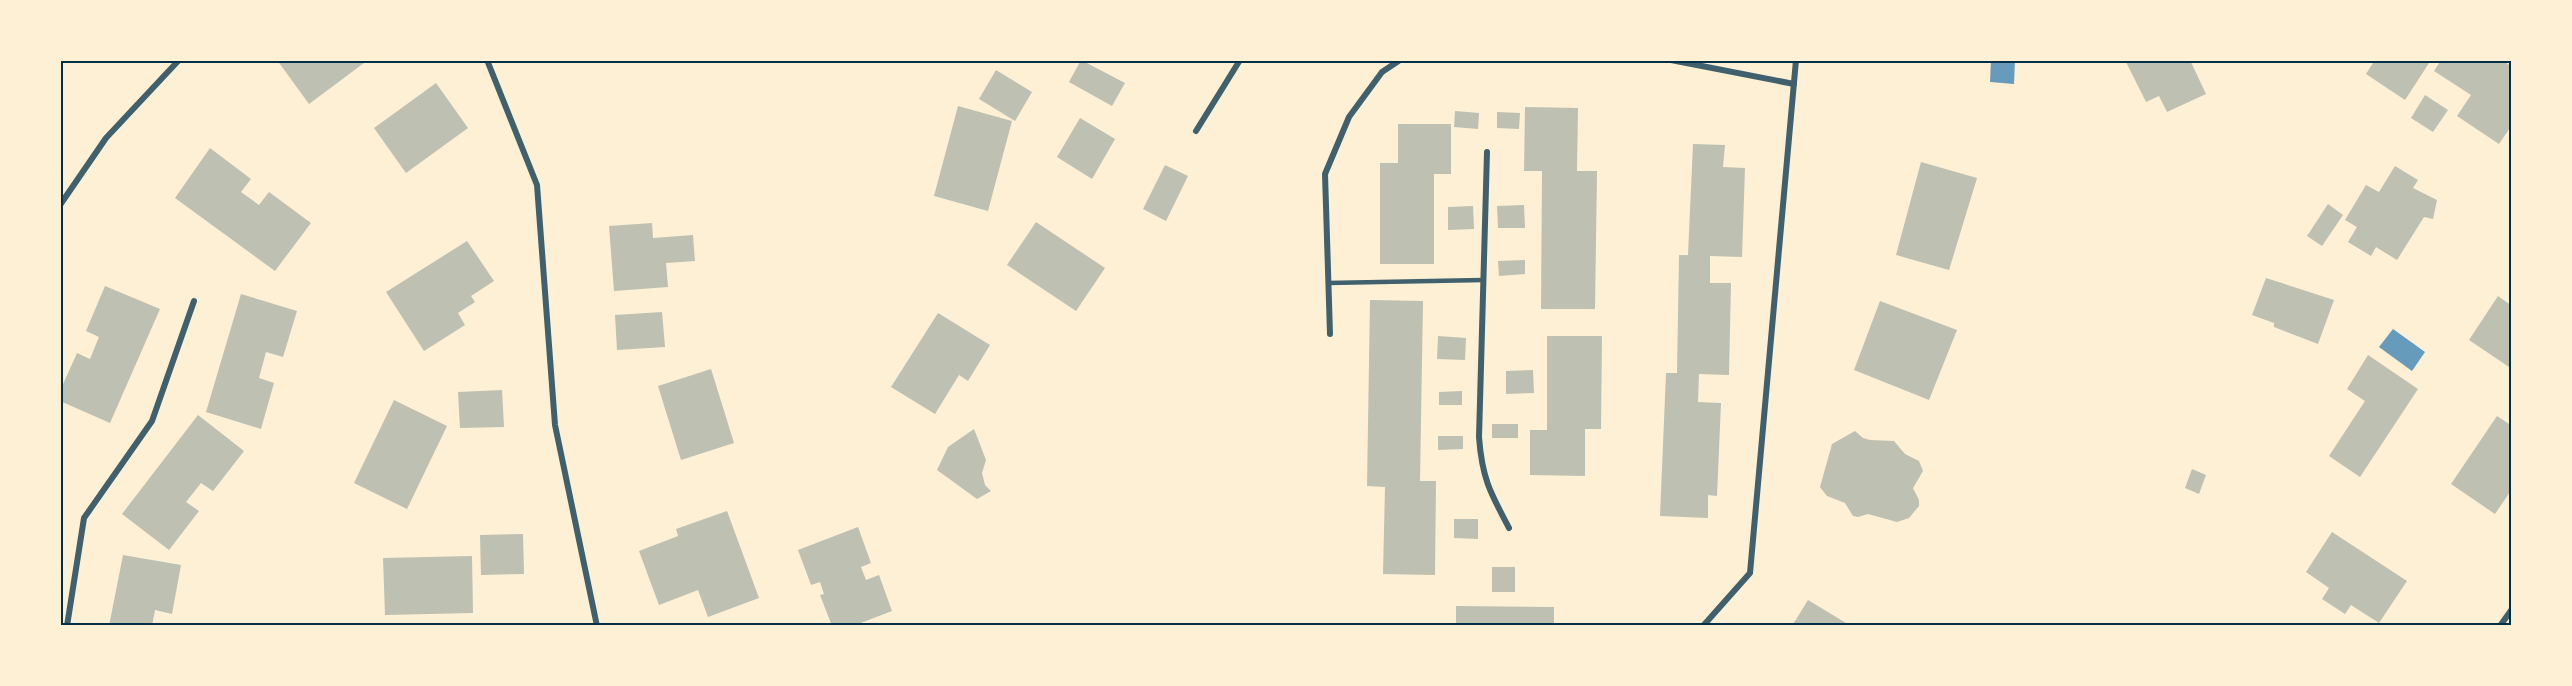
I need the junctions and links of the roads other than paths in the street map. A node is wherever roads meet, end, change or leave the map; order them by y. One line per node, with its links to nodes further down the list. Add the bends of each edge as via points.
1 (179, 60): 10 (street, via 106,138)
2 (487, 60): 18 (street, via 537,185 555,424)
3 (1240, 60): 8 (street)
4 (1400, 60): 12 (street, via 1382,72 1349,117 1325,174)
5 (1671, 60): 7 (street)
6 (1797, 60): 7 (street)
7 (1794, 84): 19 (street, via 1750,573)
8 (1196, 131)
9 (1487, 152): 11 (street)
10 (60, 205)
11 (1483, 280): 12 (lane); 15 (street, via 1481,466)
12 (1328, 284): 14 (street)
13 (194, 301): 17 (street, via 152,421 84,518)
14 (1330, 334)
15 (1509, 528)
16 (2512, 609): 20 (street)
17 (67, 626)
18 (597, 626)
19 (1703, 626)
20 (2500, 626)

